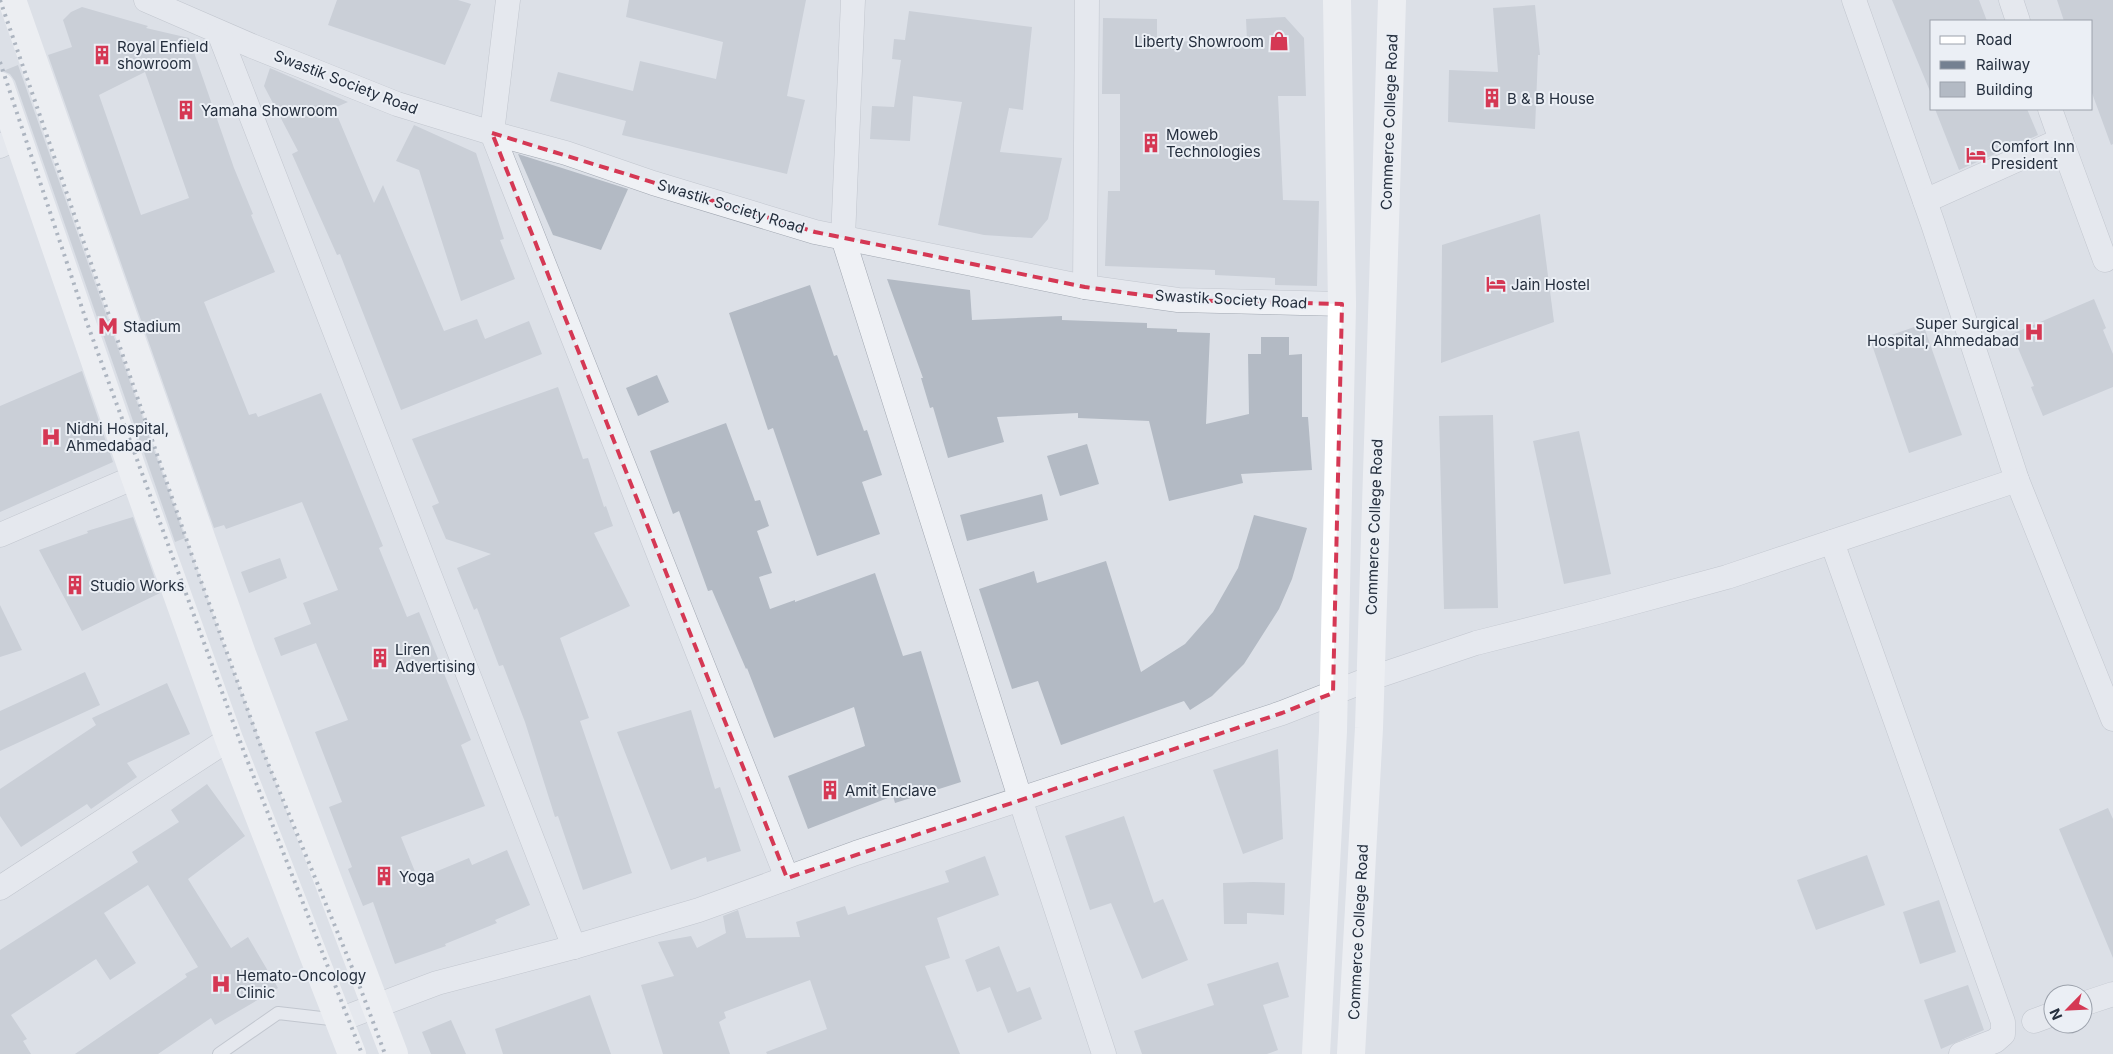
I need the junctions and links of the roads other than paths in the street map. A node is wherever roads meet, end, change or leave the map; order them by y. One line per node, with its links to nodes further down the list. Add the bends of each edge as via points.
1 (12, 0): 22 (main road)
2 (146, 0): 11 (street, Swastik Society Road)
3 (508, 0): 14 (street)
4 (853, 0): 18 (street)
5 (1087, 0): 20 (street)
6 (1337, 0): 21 (main road)
7 (1392, 0): 28 (main road, Commerce College Road)
8 (1854, 0): 17 (street)
9 (2011, 0): 10 (street)
10 (2018, 20)
11 (219, 32): 14 (street, Swastik Society Road, via 397,104); 35 (street)
12 (0, 86): 16 (main road)
13 (2050, 110): 15 (street)
14 (492, 133): 18 (street, Swastik Society Road); 33 (street)
15 (2061, 140): 17 (street); 19 (street)
16 (8, 142): 23 (main road)
17 (1925, 201): 25 (street)
18 (843, 238): 20 (street, Swastik Society Road); 32 (street)
19 (2106, 260)
20 (1085, 287): 21 (street, Swastik Society Road, via 1178,300)
21 (1342, 304): 29 (main road)
22 (136, 353): 23 (main road); 38 (main road, via 242,654)
23 (97, 367): 24 (main road)
24 (135, 476): 26 (street); 31 (main road)
25 (2017, 480): 27 (street); 30 (street)
26 (0, 535)
27 (1832, 542): 28 (street, via 1718,579 1476,643); 46 (street, via 2003,1022 2003,1034 1995,1042)
28 (1369, 679): 29 (street); 45 (main road, Commerce College Road)
29 (1333, 692): 32 (street, via 1282,713); 44 (main road)
30 (2113, 719)
31 (229, 738): 34 (street); 39 (main road)
32 (1021, 799): 33 (street); 40 (street)
33 (787, 878): 35 (street, via 699,910)
34 (0, 888)
35 (574, 947): 38 (street, via 437,983)
36 (2113, 994): 37 (street)
37 (2093, 1001)
38 (376, 1006): 39 (street); 43 (main road)
39 (339, 1020): 41 (lane, via 278,1013); 42 (main road)
40 (1096, 1052)
41 (219, 1054)
42 (352, 1054)
43 (394, 1054)
44 (1316, 1054)
45 (1351, 1054)
46 (1961, 1054)

